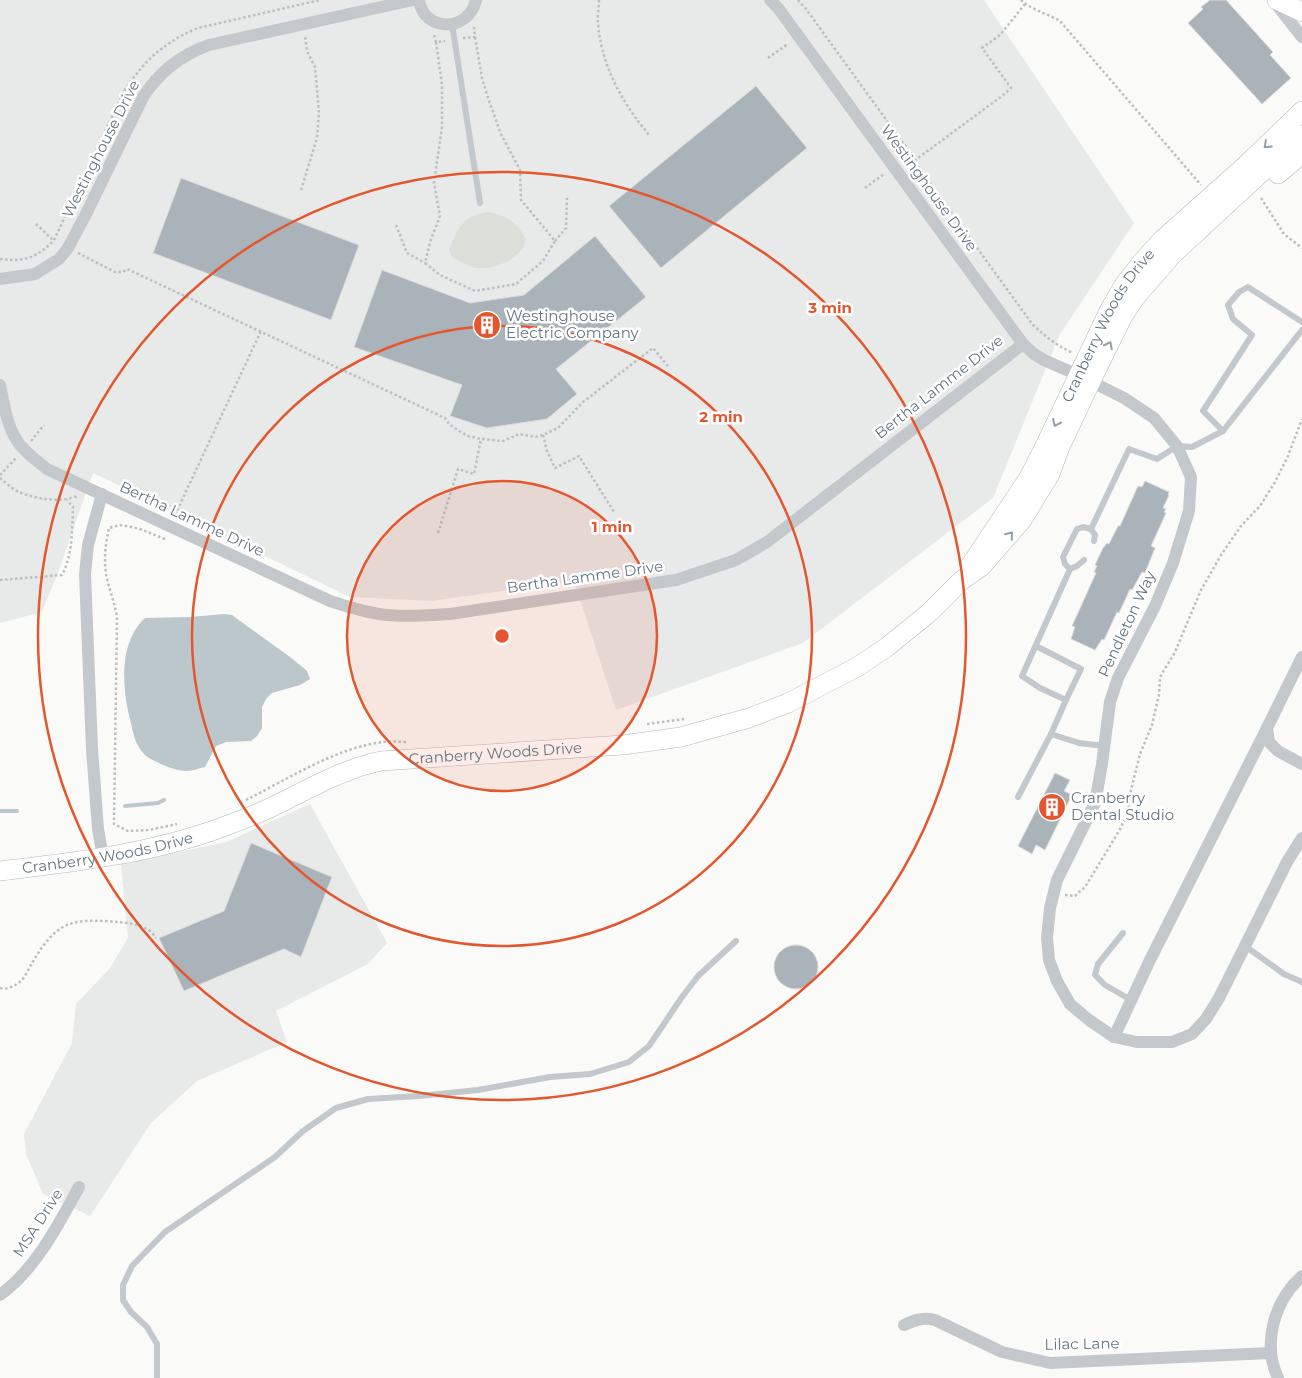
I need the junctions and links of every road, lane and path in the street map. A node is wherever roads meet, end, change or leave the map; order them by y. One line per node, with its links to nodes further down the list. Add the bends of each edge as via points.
1 (413, 0): 12 (street, Westinghouse Drive)
2 (419, 0): 13 (street, via 432,21)
3 (476, 0): 13 (street, via 469,15)
4 (599, 0): 17 (path, via 597,22 609,71 621,98)
5 (770, 0): 40 (street, Westinghouse Drive)
6 (798, 0): 19 (path)
7 (1021, 0): 9 (path)
8 (1275, 0): 10 (street); 11 (street); 14 (street)
9 (1025, 4): 19 (path, via 1000,35 982,48 1011,88); 22 (path, via 1060,21)
10 (1302, 12)
11 (1302, 20)
12 (304, 23): 23 (path, via 307,51 315,67 320,113 317,138); 31 (street, Westinghouse Drive, via 202,47 170,64 142,97)
13 (452, 24): 26 (lane)
14 (1302, 38)
15 (1302, 110): 21 (street, Cranberry Woods Drive, one-way to 21)
16 (1302, 135): 21 (street, Cranberry Woods Drive)
17 (650, 136)
18 (1302, 154): 35 (street, via 1200,244)
19 (914, 161): 41 (path, via 1032,325 1049,340)
20 (87, 169): 29 (path)
21 (1250, 172): 35 (street, Cranberry Woods Drive); 43 (street, Cranberry Woods Drive, via 1176,226 1141,263 1116,298)
22 (1201, 186)
23 (301, 190)
24 (568, 198): 30 (path, via 566,228)
25 (1261, 198): 32 (path, via 1284,234)
26 (480, 203)
27 (36, 224): 29 (path)
28 (396, 225): 34 (path, via 407,253)
29 (54, 240): 33 (path, via 42,253 27,258)
30 (555, 241)
31 (68, 248): 36 (street, Westinghouse Drive, via 59,259 35,274); 39 (path, via 115,272 127,269)
32 (1302, 248)
33 (0, 258)
34 (425, 263)
35 (1159, 270): 43 (street, Cranberry Woods Drive, one-way to 35, via 1134,299)
36 (0, 280)
37 (1302, 322): 46 (lane, via 1248,287 1228,305 1233,319 1252,335 1203,411)
38 (1302, 330): 46 (lane)
39 (261, 331): 48 (path, via 446,418 449,424 468,436); 57 (path)
40 (1022, 344): 43 (street, Westinghouse Drive, via 1044,360); 57 (street, Bertha Lamme Drive, via 767,542 736,560 676,580 450,614 386,615 330,601)
41 (1073, 353)
42 (668, 366): 47 (path, via 653,348 583,402 558,428)
43 (1085, 378): 49 (street, Pendleton Way, via 1154,418); 75 (street, Cranberry Woods Drive, via 1050,474 1022,520 997,550 910,630 857,667 788,703 681,737 623,745 381,761 343,772 274,806 202,834 143,851)
44 (0, 385): 51 (street, Bertha Lamme Drive, via 7,416 21,446 47,468)
45 (1302, 419): 77 (path, via 1275,482 1221,555 1160,677 1152,725 1140,754 1130,790 1128,814 1120,831 1085,887 1075,896)
46 (1223, 431): 49 (lane, via 1192,447)
47 (543, 435): 48 (path, via 519,434 503,440); 54 (path, via 555,468 579,456)
48 (481, 439): 59 (path, via 474,474 458,469)
49 (1177, 446): 58 (lane, via 1157,459 1129,449); 70 (street, Pendleton Way, via 1190,477 1189,511 1156,606 1118,678 1110,702)
50 (0, 478): 53 (path, via 18,492)
51 (102, 494): 57 (street, Bertha Lamme Drive); 75 (street, Bertha Lamme Drive, via 88,544 85,574 92,749)
52 (78, 496): 53 (path)
53 (67, 500): 64 (path, via 73,506 70,552 62,575)
54 (614, 512)
55 (126, 517): 56 (path)
56 (126, 526): 60 (path); 73 (path, via 109,528 106,542 105,567 117,617)
57 (169, 526)
58 (1092, 529): 61 (lane); 63 (lane, via 1077,529 1063,557)
59 (438, 533)
60 (170, 541)
61 (1094, 541)
62 (1084, 560): 63 (lane)
63 (1070, 569): 65 (lane)
64 (0, 580)
65 (1036, 646): 67 (lane, via 1022,676); 67 (lane, via 1081,669)
66 (1302, 657): 68 (street)
67 (1066, 700): 69 (lane)
68 (1267, 728): 71 (street, via 1269,742); 84 (street)
69 (1051, 734): 70 (lane, via 1079,743); 72 (lane)
70 (1104, 746): 77 (street, Pendleton Way, via 1095,803)
71 (1302, 764)
72 (1018, 797)
73 (114, 824)
74 (1302, 838): 81 (street, Pendleton Way)
75 (103, 858): 76 (street, Cranberry Woods Drive)
76 (0, 871)
77 (1053, 894): 85 (street, Pendleton Way, via 1047,938 1049,960 1057,981 1070,1004)
78 (1123, 932): 84 (lane, via 1098,964 1095,975 1104,985)
79 (156, 938): 83 (path, via 144,926 137,924 76,922 62,928 46,942 22,981 13,987)
80 (736, 941): 91 (lane, via 698,976 649,1046 629,1062 590,1074 550,1077 478,1090 368,1098 336,1108 274,1157 165,1232 132,1266 123,1285 123,1300 157,1344)
81 (1245, 946): 82 (lane, via 1284,974); 85 (street, Pendleton Way, via 1219,998 1192,1034 1172,1042 1137,1042)
82 (1302, 982)
83 (0, 988)
84 (1131, 1000): 85 (street)
85 (1114, 1036)
86 (79, 1187): 88 (street, MSA Drive, via 30,1265)
87 (1302, 1276): 90 (street, via 1278,1309 1270,1335)
88 (0, 1295)
89 (904, 1325): 90 (street, Lilac Lane, via 927,1318 935,1320 1002,1352 1050,1363)
90 (1270, 1353): 92 (street)
91 (157, 1378)
92 (1278, 1378)

